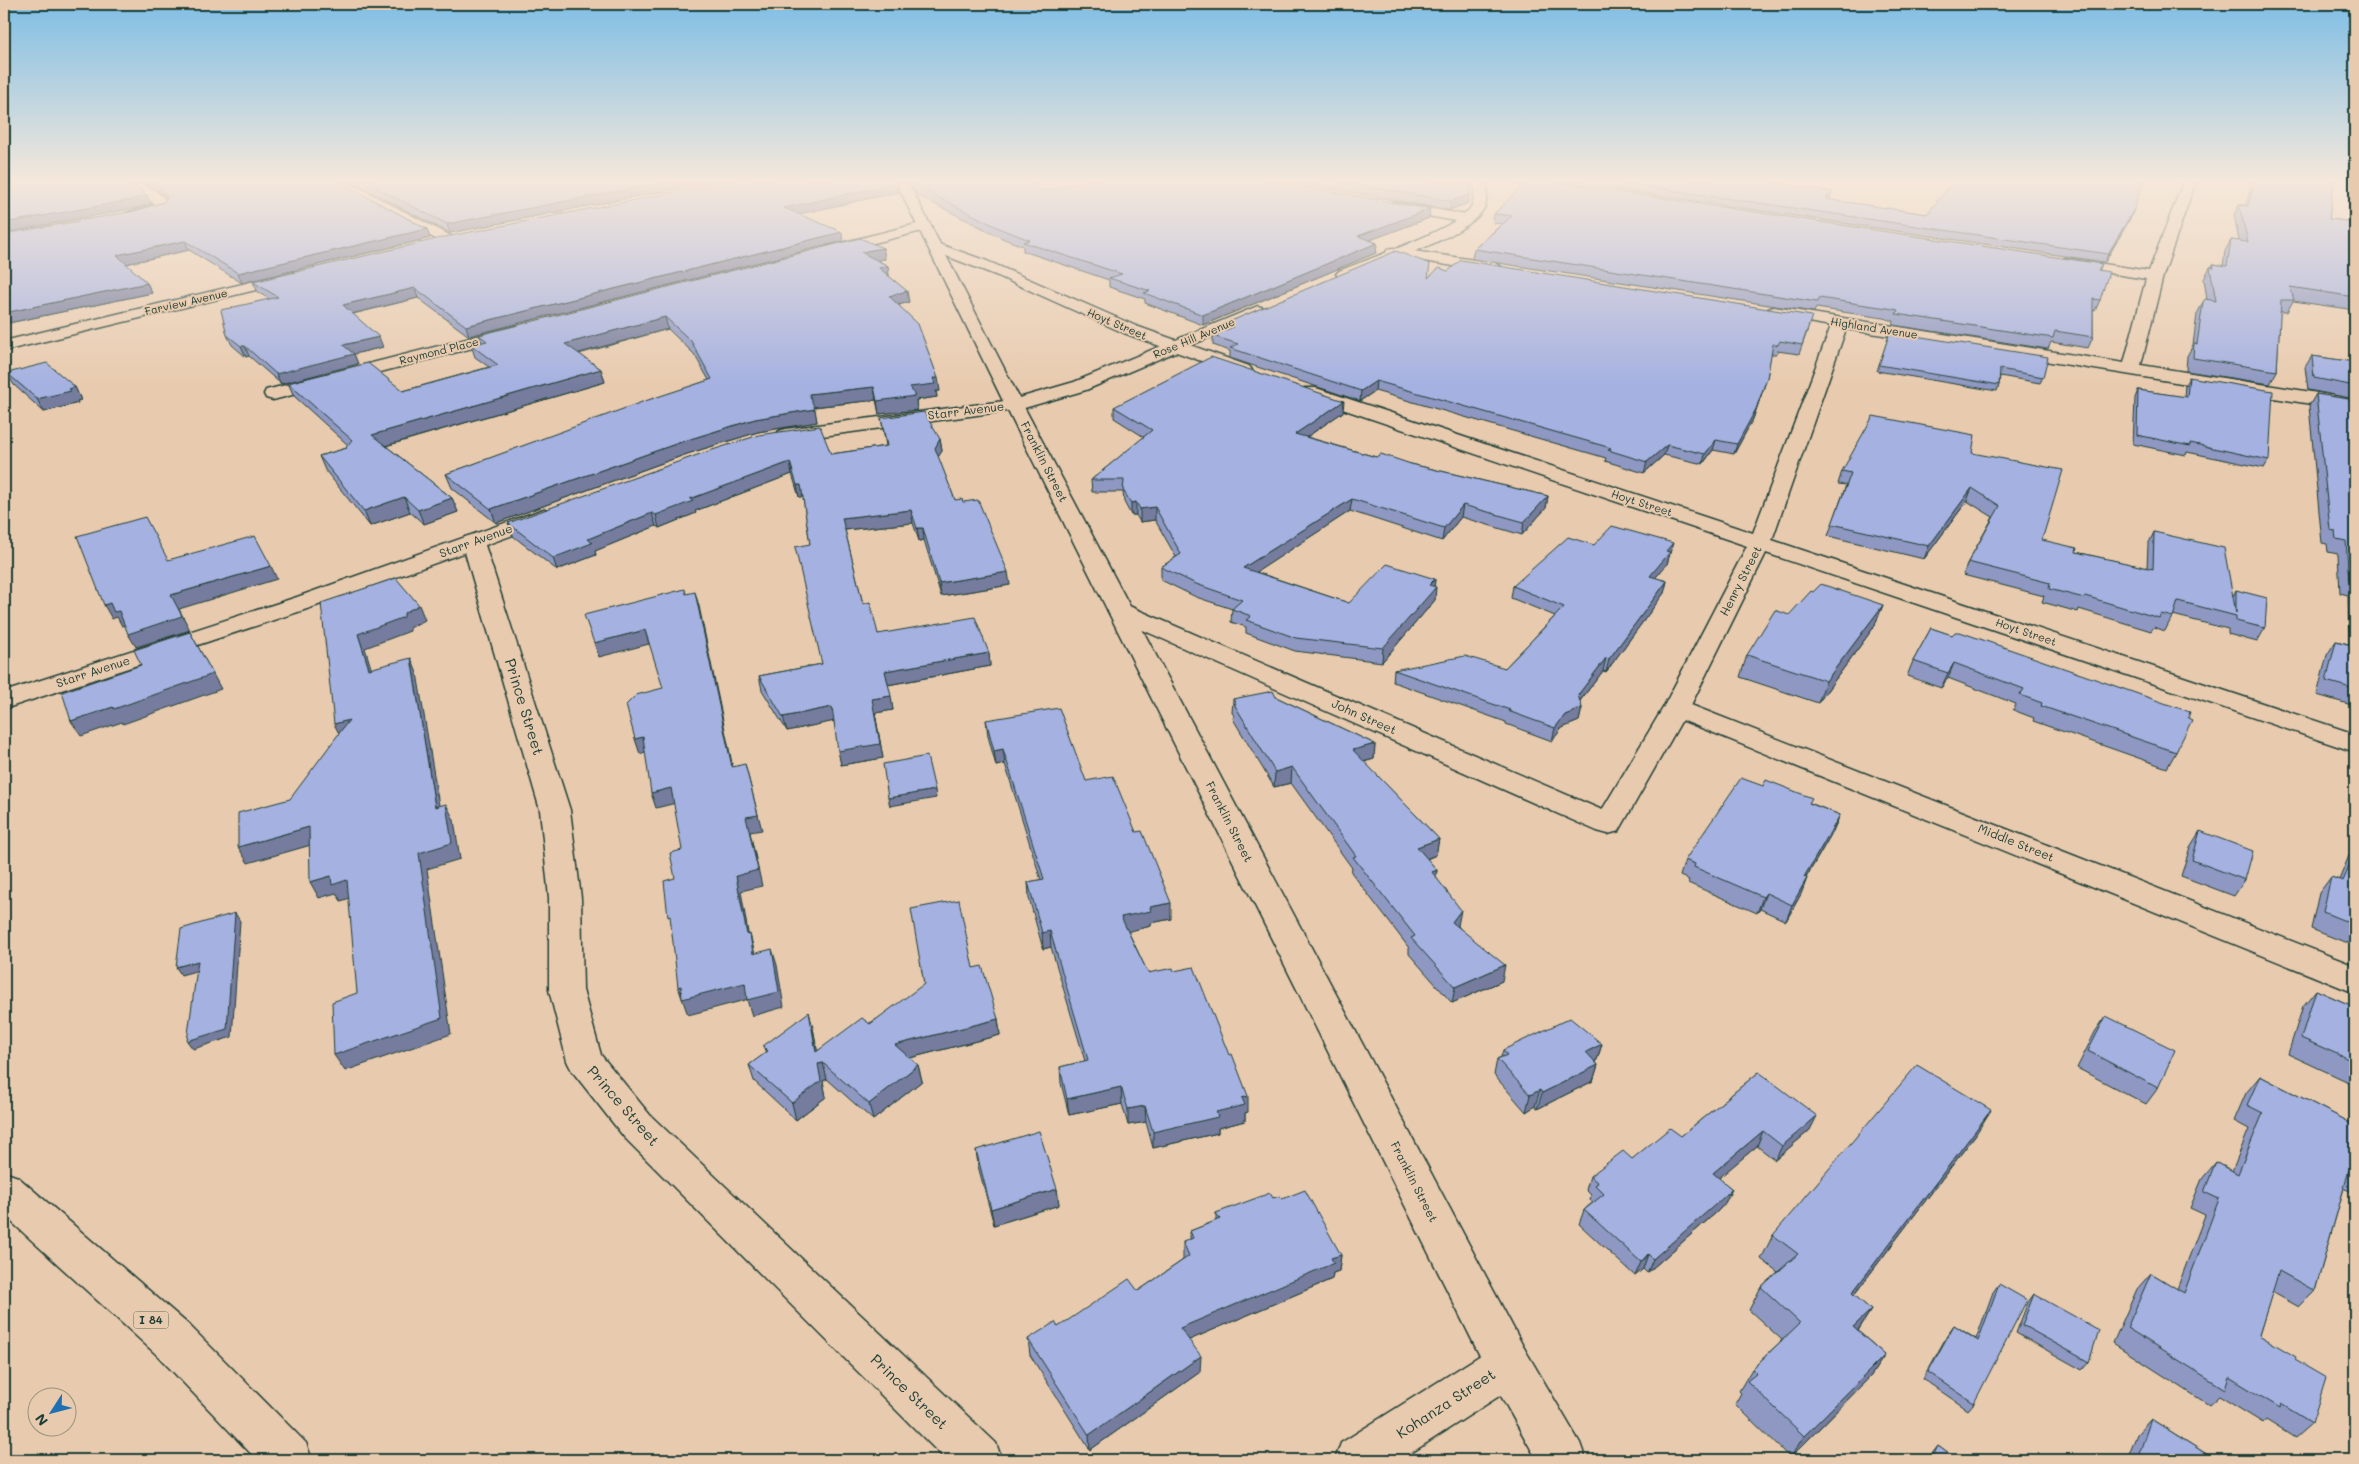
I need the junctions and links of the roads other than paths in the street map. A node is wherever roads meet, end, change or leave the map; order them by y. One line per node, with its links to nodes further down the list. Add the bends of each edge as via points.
1 (836, 248): 7 (main road)
2 (937, 248): 23 (main road, Franklin Street)
3 (940, 248): 18 (main road, Hoyt Street, via 980,262)
4 (1402, 248): 6 (main road)
5 (2165, 248): 11 (main road)
6 (1393, 252): 9 (main road); 12 (main road)
7 (810, 255)
8 (2047, 260): 11 (main road)
9 (1510, 270)
10 (303, 275): 17 (main road, Farview Avenue)
11 (2155, 276): 19 (main road)
12 (1329, 280)
13 (1274, 304): 18 (main road, Rose Hill Avenue)
14 (1762, 310): 15 (main road, Highland Avenue)
15 (1840, 323): 19 (main road, Highland Avenue); 28 (main road, Henry Street)
16 (532, 327): 22 (main road, Raymond Place)
17 (4, 346)
18 (1174, 347): 20 (main road, Hoyt Street); 23 (main road, Rose Hill Avenue, via 1080,386)
19 (2131, 368): 24 (main road, Highland Avenue)
20 (1259, 375)
21 (1288, 385): 28 (main road, Hoyt Street)
22 (273, 394)
23 (1014, 405): 25 (main road, Starr Avenue); 29 (main road, Franklin Street)
24 (2355, 405)
25 (768, 438)
26 (566, 508): 27 (main road, Starr Avenue)
27 (473, 542): 30 (main road, Starr Avenue, via 305,602); 38 (main road, Prince Street, via 556,810 565,898 566,990 585,1061 637,1126)
28 (1760, 543): 31 (main road, Henry Street); 32 (main road, Hoyt Street)
29 (1120, 611): 33 (main road, John Street); 36 (main road, Franklin Street)
30 (4, 701)
31 (1676, 708): 33 (main road, Henry Street); 34 (main road, Middle Street)
32 (2355, 743)
33 (1608, 824)
34 (2355, 980)
35 (4, 1190): 37 (main road, I 84, via 174,1341)
36 (1508, 1364): 39 (main road, Kohanza Street); 40 (main road, Franklin Street)
37 (288, 1460)
38 (979, 1460)
39 (1358, 1460)
40 (1563, 1460)

